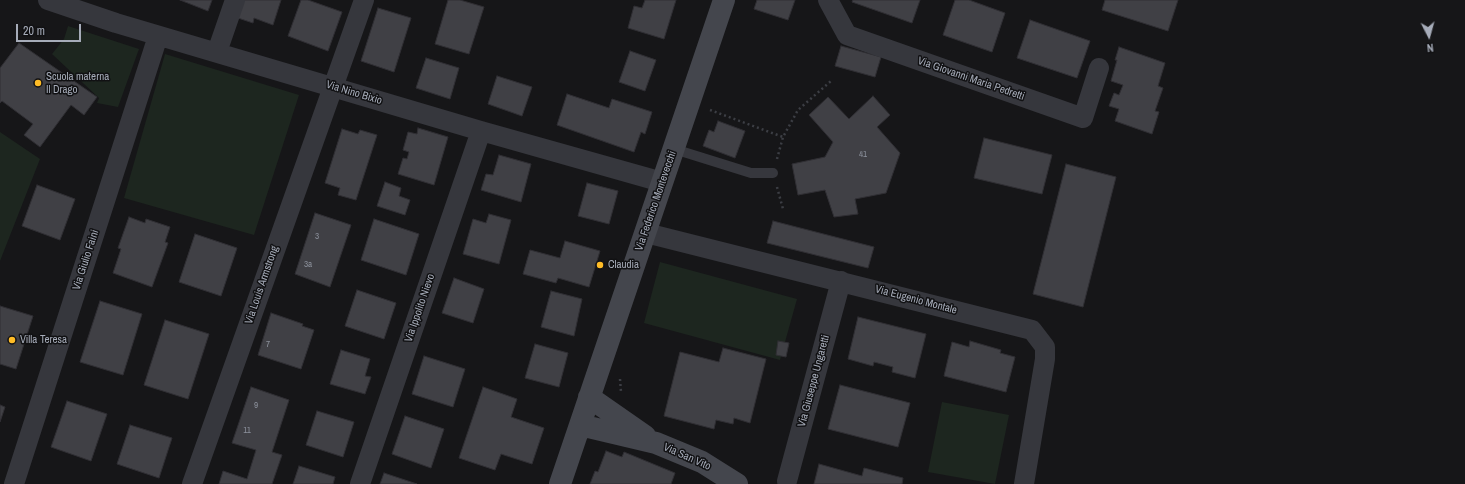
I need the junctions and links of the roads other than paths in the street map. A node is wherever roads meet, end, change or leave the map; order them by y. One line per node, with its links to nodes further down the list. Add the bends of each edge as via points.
1 (48, 0): 6 (street, Via Nino Bixio)
2 (235, 0): 7 (street)
3 (364, 0): 9 (street, Via Louis Armstrong)
4 (724, 0): 11 (street, Via Federico Montevecchi)
5 (828, 0): 8 (street, Via Giovanni Maria Pedretti, via 847,35 1083,118)
6 (158, 36): 7 (street, Via Nino Bixio); 20 (street, Via Giulio Faini)
7 (217, 52): 9 (street, Via Nino Bixio)
8 (1099, 68)
9 (332, 87): 10 (street, Via Nino Bixio); 21 (street, Via Louis Armstrong)
10 (481, 131): 13 (street, Via Nino Bixio); 22 (street, Via Ippolito Nievo)
11 (674, 149): 12 (lane, via 750,173); 13 (street, Via Federico Montevecchi)
12 (773, 173)
13 (662, 182): 14 (street, Via Federico Montevecchi)
14 (646, 233): 15 (street, Via Eugenio Montale); 16 (street, Via Federico Montevecchi)
15 (841, 281): 19 (street, Via Giuseppe Ungaretti); 25 (street, Via Eugenio Montale, via 1032,330 1045,347 1045,359)
16 (589, 397): 17 (street, Via Federico Montevecchi); 18 (street, Via San Vito)
17 (580, 425): 18 (street, Via San Vito); 23 (street, Via Federico Montevecchi)
18 (656, 443): 24 (street, Via San Vito, via 702,462)
19 (787, 481)
20 (14, 484)
21 (192, 484)
22 (360, 484)
23 (560, 484)
24 (737, 484)
25 (1024, 484)

